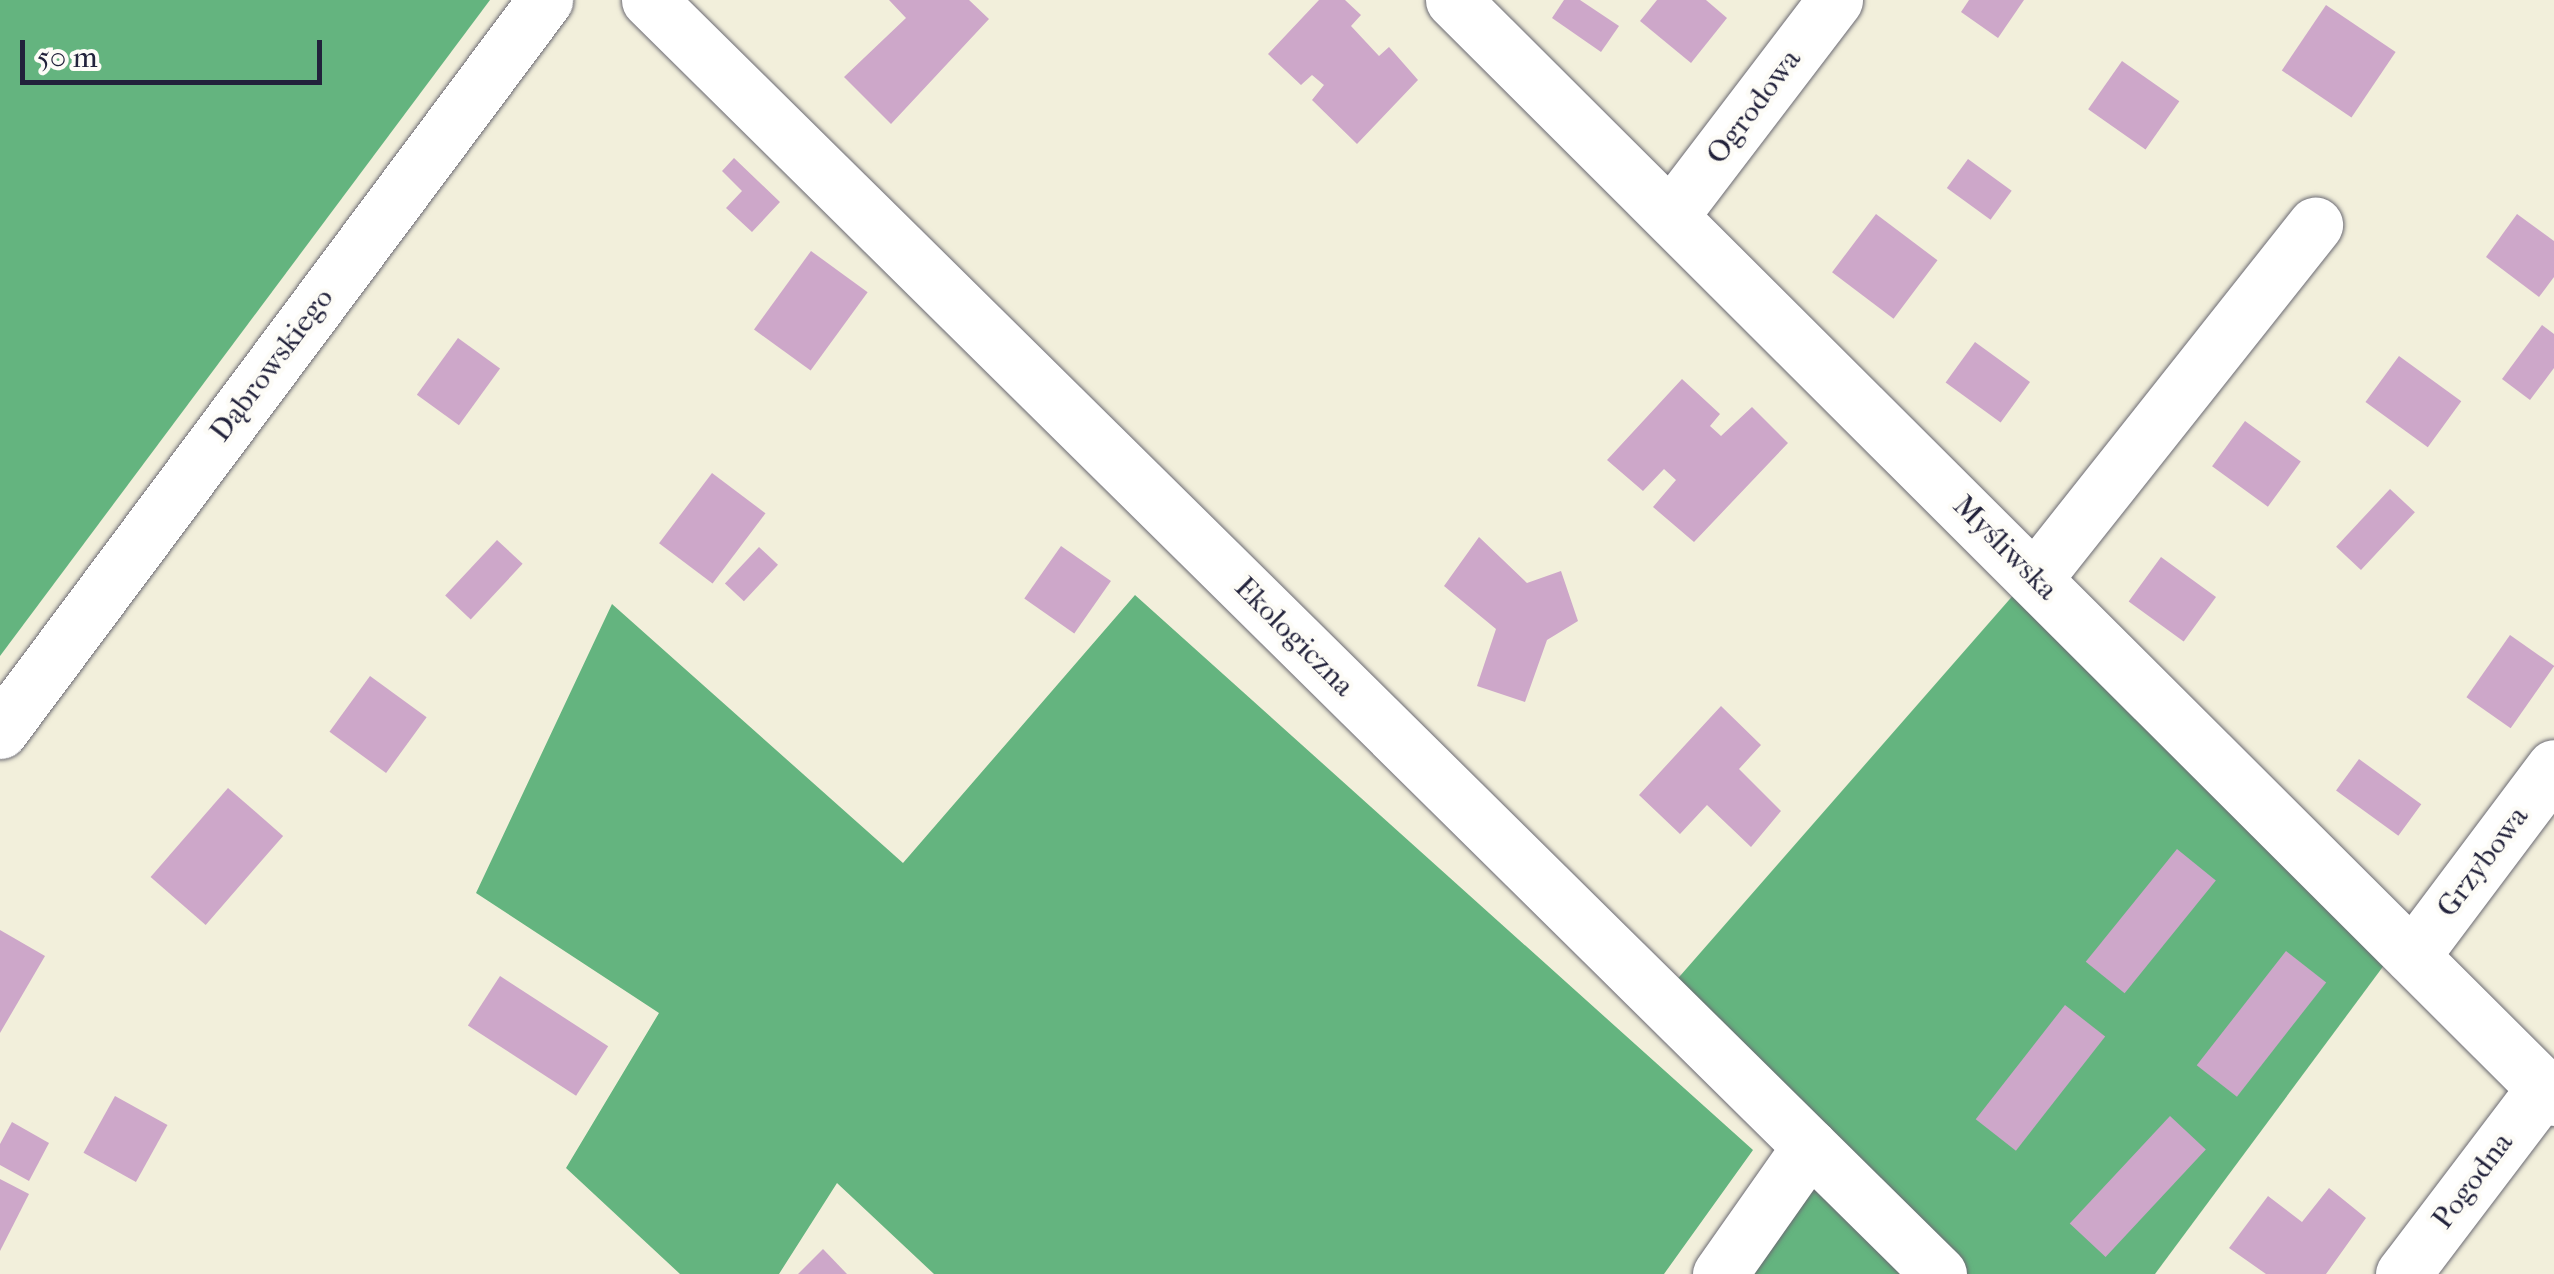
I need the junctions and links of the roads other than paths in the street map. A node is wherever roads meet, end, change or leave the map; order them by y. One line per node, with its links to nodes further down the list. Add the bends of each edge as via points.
1 (546, 0): 8 (street, Dąbrowskiego)
2 (649, 0): 12 (street, Ekologiczna)
3 (1453, 0): 5 (street, Myśliwska)
4 (1835, 0): 5 (street, Ogrodowa)
5 (1672, 214): 7 (street, Myśliwska)
6 (2315, 225): 7 (street)
7 (2036, 578): 10 (street, Myśliwska)
8 (0, 731)
9 (2554, 768): 10 (street, Grzybowa)
10 (2412, 956): 11 (street, Myśliwska)
11 (2549, 1093): 15 (street, Pogodna)
12 (1810, 1146): 13 (street); 14 (street, Ekologiczna)
13 (1720, 1274)
14 (1939, 1274)
15 (2402, 1274)

